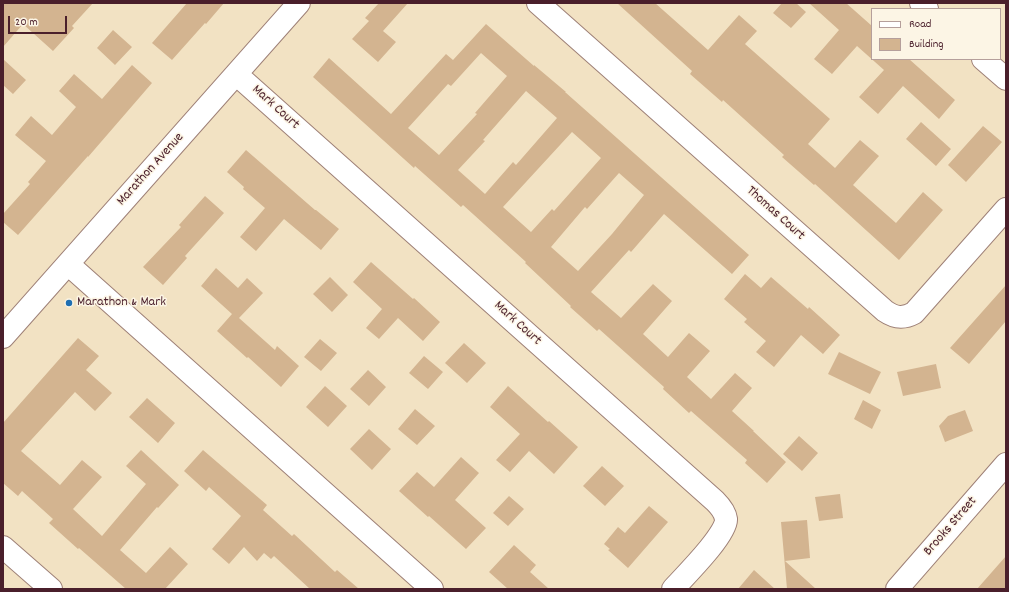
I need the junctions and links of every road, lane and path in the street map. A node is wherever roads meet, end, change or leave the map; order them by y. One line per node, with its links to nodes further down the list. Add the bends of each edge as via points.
1 (299, 3): 4 (street, Marathon Avenue)
2 (538, 3): 6 (street, Thomas Court, via 892,316 906,317 914,313)
3 (984, 60): 5 (street)
4 (236, 74): 7 (street, Marathon Avenue); 13 (street, Mark Court, via 723,510 727,521 723,530)
5 (1006, 79)
6 (1006, 209)
7 (68, 264): 8 (street, Marathon Avenue); 12 (street)
8 (3, 337)
9 (1006, 464): 14 (street, Brooks Street)
10 (3, 547): 11 (street)
11 (51, 589)
12 (432, 589)
13 (673, 589)
14 (897, 589)

